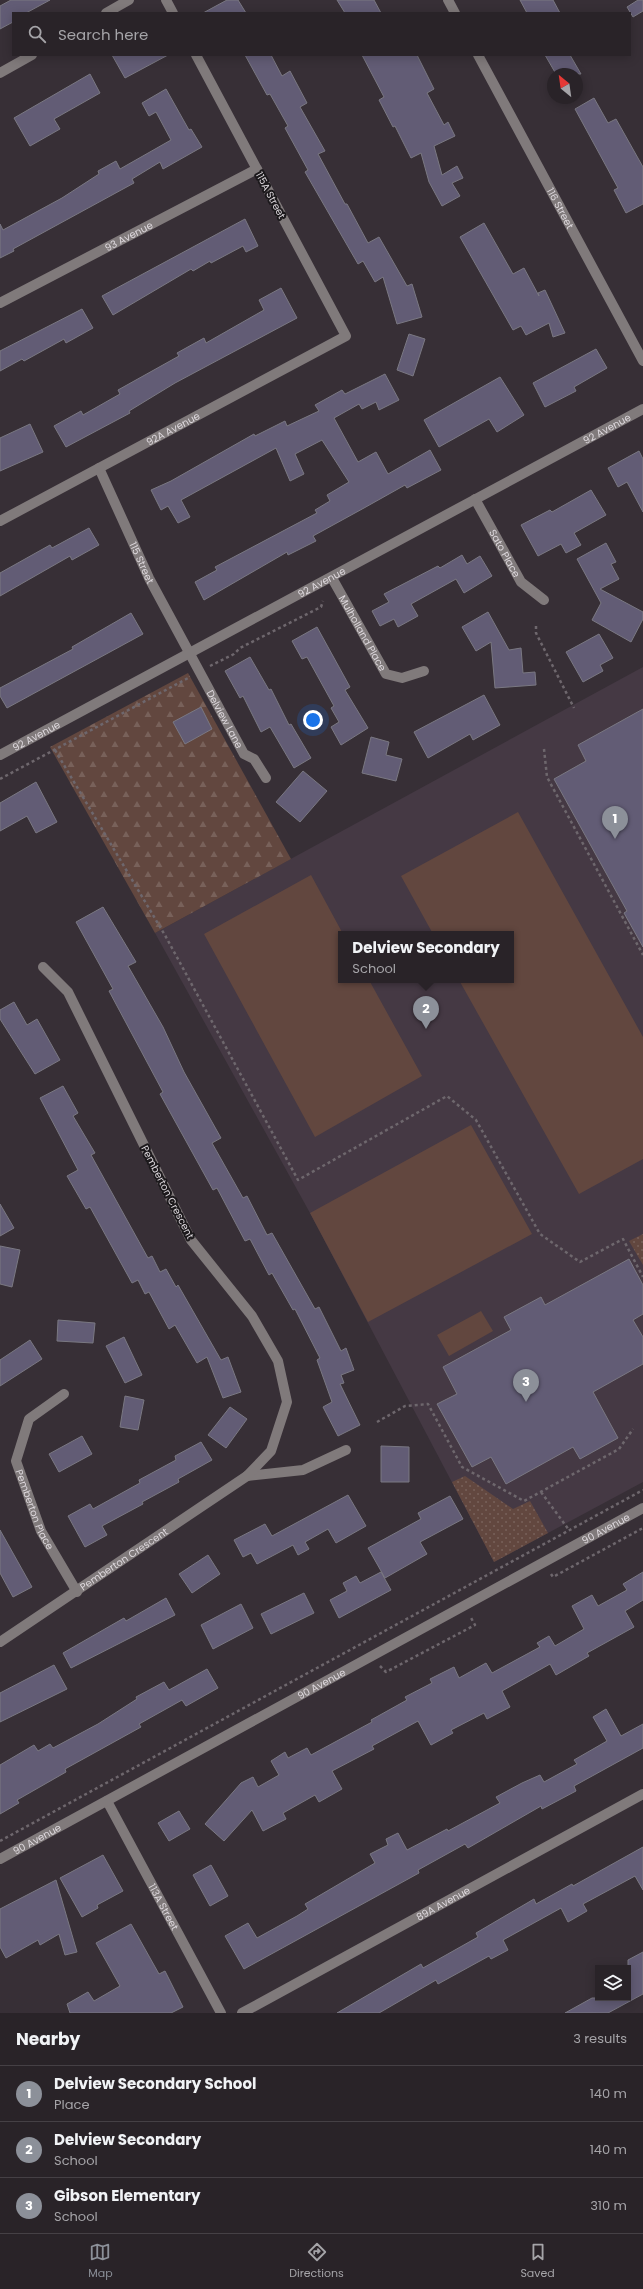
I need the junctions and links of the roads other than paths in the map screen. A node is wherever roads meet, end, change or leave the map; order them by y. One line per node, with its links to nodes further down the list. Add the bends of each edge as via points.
1 (129, 0): 4 (street)
2 (166, 0): 5 (street)
3 (448, 0): 6 (street)
4 (108, 12)
5 (172, 12)
6 (454, 12)
7 (30, 56): 10 (street)
8 (197, 56): 11 (street, 115A Street)
9 (479, 56): 14 (street, 116 Street)
10 (0, 73)
11 (257, 169): 12 (street, 93 Avenue); 13 (street, 115A Street)
12 (0, 303)
13 (346, 336): 16 (street, 92A Avenue)
14 (643, 360)
15 (643, 409): 17 (street, 92 Avenue)
16 (99, 468): 18 (street, 92A Avenue); 21 (street, 115 Street, via 149,578)
17 (475, 499): 19 (street, 92 Avenue); 20 (street, Sato Place, via 521,582)
18 (0, 521)
19 (332, 578): 21 (street, 92 Avenue); 22 (street, Mulholland Place, via 386,674 402,678)
20 (544, 600)
21 (189, 654): 23 (street, 92 Avenue); 24 (street, Delview Lane, via 244,754 254,759)
22 (424, 671)
23 (0, 755)
24 (266, 778)
25 (43, 967): 28 (street, Pemberton Crescent, via 68,992 191,1240 252,1316 278,1361 287,1402 271,1452)
26 (64, 1394): 30 (street, Pemberton Place, via 29,1419 16,1461 41,1531)
27 (346, 1450): 28 (street, Pemberton Crescent, via 303,1470)
28 (247, 1476): 30 (street, Pemberton Crescent)
29 (643, 1508): 33 (street, 90 Avenue)
30 (77, 1592): 31 (street, Pemberton Crescent)
31 (0, 1642)
32 (643, 1794): 36 (street, 89A Avenue)
33 (107, 1801): 34 (street, 90 Avenue); 35 (street, 113A Street)
34 (0, 1859)
35 (221, 2013)
36 (242, 2013)

